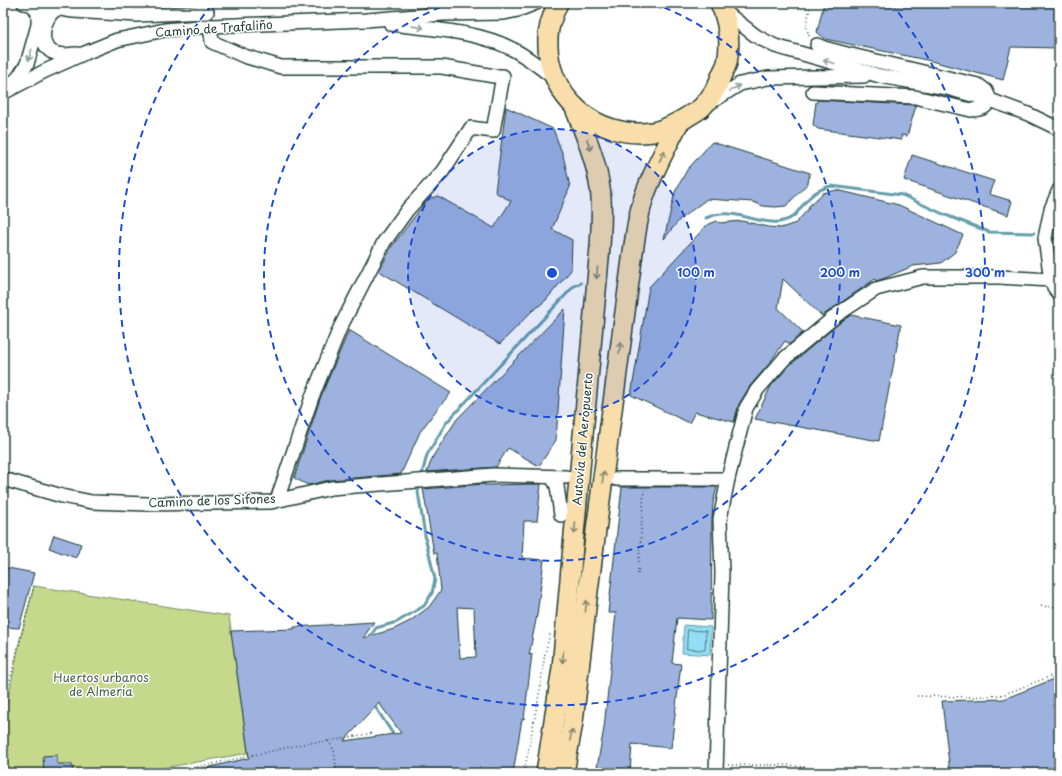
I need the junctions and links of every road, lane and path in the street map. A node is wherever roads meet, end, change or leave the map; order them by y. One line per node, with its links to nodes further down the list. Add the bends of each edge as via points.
1 (488, 3): 9 (street)
2 (536, 3): 9 (street, via 504,13)
3 (558, 3): 15 (highway, via 548,38 549,59)
4 (811, 3): 12 (path, via 806,26 809,37)
5 (28, 4): 7 (street); 16 (street, one-way to 16, via 38,13 38,25 27,64 18,78)
6 (722, 7): 14 (street, one-way to 6, via 775,46 756,36); 20 (highway, via 729,37 727,63 717,87)
7 (57, 9): 8 (street, via 137,15); 13 (street, via 47,20 43,32 45,44 50,51 59,54)
8 (208, 12)
9 (443, 14): 10 (street)
10 (366, 20): 11 (street, Camino de Trafaliño); 15 (street, one-way to 15, via 465,33 490,40 528,58)
11 (210, 26): 13 (street, Camino de Trafaliño, via 165,30 117,40); 33 (street, via 212,42 244,56 281,67 442,67 503,76 493,130 471,128 442,172 408,209 384,242 340,328 312,398)
12 (818, 45): 18 (street, via 978,85 986,91)
13 (85, 53): 16 (street, Camino de Trafaliño)
14 (880, 76): 18 (street, via 947,88); 20 (street, one-way to 14, via 740,84 768,78)
15 (555, 79): 19 (highway)
16 (3, 92)
17 (813, 92): 18 (street, via 915,97 971,110 986,106)
18 (990, 100): 22 (street)
19 (575, 108): 21 (highway, via 592,121 612,130 633,133 654,132); 50 (highway, Autovía del Aeropuerto, one-way to 50, via 594,159 602,210 562,668)
20 (701, 108): 21 (highway)
21 (679, 122): 51 (highway, Autovía del Aeropuerto, one-way to 21, via 573,722 637,226 647,190)
22 (1055, 126): 23 (street)
23 (1059, 138)
24 (1059, 190): 25 (street, via 1051,209 1045,238)
25 (1051, 280): 26 (street); 31 (street, via 923,277 876,289 838,314 784,359 757,390 746,408)
26 (1059, 294)
27 (552, 477): 28 (street, Camino de los Sifones); 33 (street, Camino de los Sifones, via 493,475 331,488); 34 (street, via 557,486)
28 (566, 477)
29 (3, 479): 33 (street, Camino de los Sifones, via 92,502 147,504)
30 (616, 479): 32 (street)
31 (728, 479): 32 (street); 45 (street, via 720,519 722,573)
32 (644, 480): 35 (path)
33 (278, 500)
34 (561, 514)
35 (638, 574)
36 (34, 586): 42 (path)
37 (1037, 606): 38 (path)
38 (1059, 607)
39 (550, 634): 49 (path)
40 (1059, 674): 41 (path, via 1002,695)
41 (917, 696)
42 (3, 707)
43 (373, 733): 44 (path)
44 (328, 742): 47 (path, via 307,743); 48 (path, via 334,750)
45 (716, 769): 46 (path, via 788,765)
46 (818, 769)
47 (162, 773)
48 (337, 773)
49 (524, 773)
50 (546, 773)
51 (564, 773)

